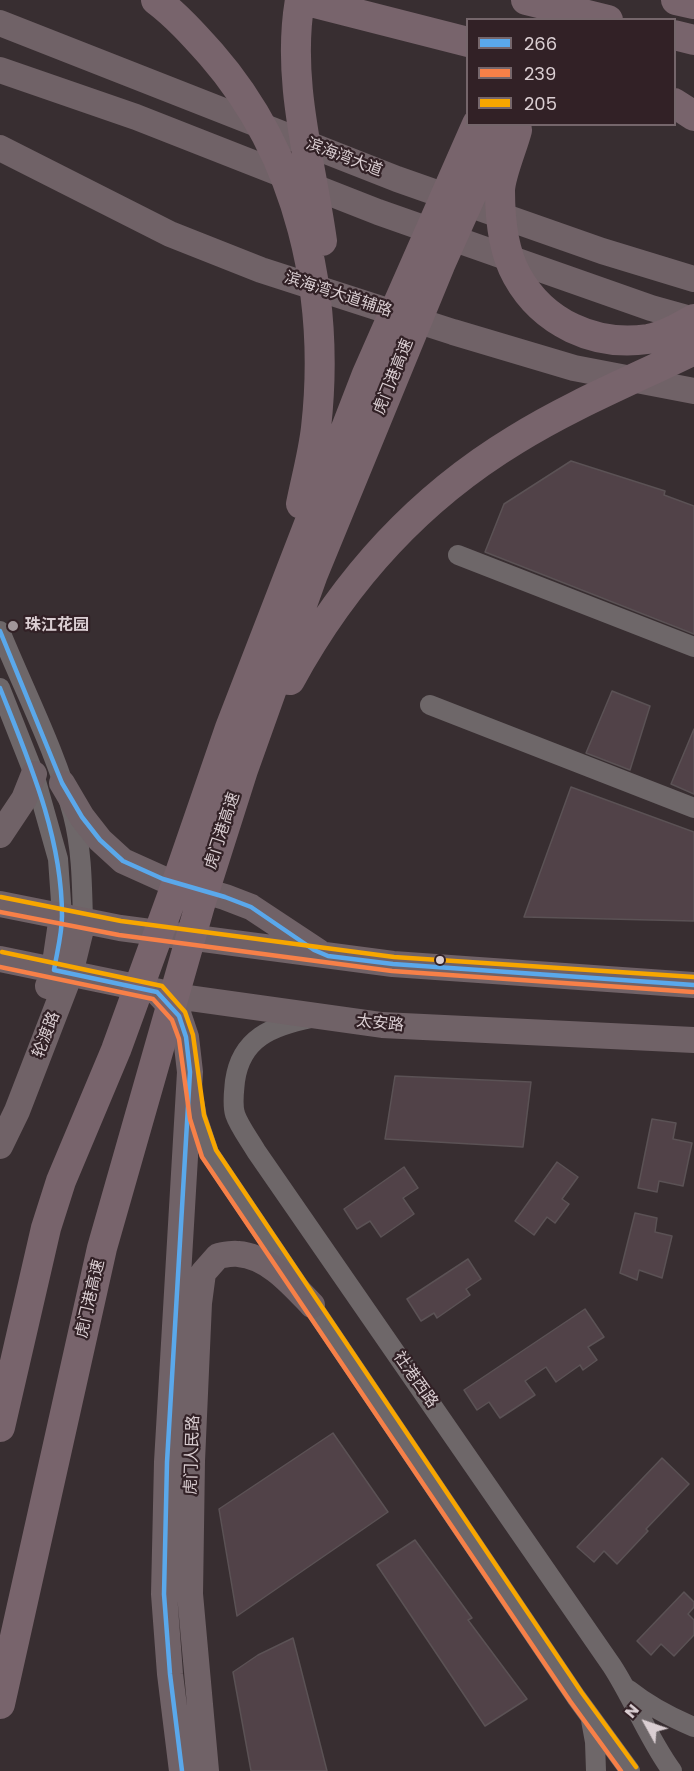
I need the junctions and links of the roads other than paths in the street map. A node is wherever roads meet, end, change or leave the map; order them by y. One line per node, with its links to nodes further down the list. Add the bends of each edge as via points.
1 (156, 0): 26 (highway, via 195,36 252,109 292,192 314,282 319,375)
2 (301, 0): 14 (highway); 26 (highway, via 296,30 298,84 325,261 329,319)
3 (526, 0): 10 (highway)
4 (534, 0): 8 (highway)
5 (564, 0): 9 (highway)
6 (676, 0): 7 (highway)
7 (694, 4)
8 (526, 18)
9 (556, 18)
10 (600, 18)
11 (0, 23): 22 (main road, 滨海湾大道, via 430,190)
12 (676, 35): 13 (highway)
13 (694, 40)
14 (466, 41)
15 (0, 70): 23 (main road, via 136,117 415,225 651,308)
16 (676, 105): 17 (highway)
17 (694, 116)
18 (476, 126): 28 (highway, 虎门港高速, via 367,375)
19 (502, 126): 33 (highway, 虎门港高速, via 313,574)
20 (518, 126): 23 (highway, via 500,188 502,224 516,275 531,297 572,329 597,338 650,338)
21 (0, 148): 25 (main road, 滨海湾大道辅路, via 170,234 261,270 574,368)
22 (694, 279)
23 (694, 319)
24 (689, 351): 33 (highway, via 516,439 465,473 418,512 375,556 337,604 304,655)
25 (694, 391)
26 (316, 429): 28 (highway)
27 (458, 555): 30 (street)
28 (277, 602): 51 (highway, 虎门港高速, via 120,1039 54,1202)
29 (0, 631): 35 (street)
30 (694, 647)
31 (0, 688): 34 (street)
32 (430, 705): 36 (street)
33 (243, 770): 53 (highway, 虎门港高速, via 200,905 102,1248)
34 (34, 774): 37 (main road, via 24,800); 39 (street)
35 (62, 783): 39 (street, via 80,855); 40 (main road, via 82,817 123,861 163,879 251,907)
36 (694, 808)
37 (0, 835)
38 (0, 904): 39 (main road)
39 (73, 919): 40 (main road); 42 (main road, 轮渡路)
40 (328, 956): 43 (main road)
41 (0, 959): 42 (main road, 太安路)
42 (62, 972): 44 (main road, 太安路); 48 (main road, 轮渡路); 49 (main road, 轮渡路, via 17,1112)
43 (694, 985)
44 (157, 992): 45 (main road, 太安路); 47 (main road, 虎门人民路, via 179,1016)
45 (317, 1016): 46 (main road, 太安路, via 382,1025); 52 (street, 社港西路, via 265,1032 247,1048 237,1069 235,1114)
46 (694, 1040)
47 (190, 1072): 50 (street, via 197,1117 209,1153); 56 (main road, 虎门人民路, via 167,1462 164,1594)
48 (0, 1122)
49 (0, 1146)
50 (312, 1305): 54 (street); 57 (main road, 虎门人民路, via 263,1262 238,1254 218,1256 203,1273 192,1461 190,1594)
51 (0, 1427)
52 (626, 1687): 55 (street, via 672,1718); 60 (street, 社港西路, via 651,1741)
53 (0, 1704)
54 (591, 1717): 58 (street); 59 (street)
55 (694, 1727)
56 (182, 1771)
57 (206, 1771)
58 (596, 1771)
59 (630, 1771)
60 (672, 1771)

